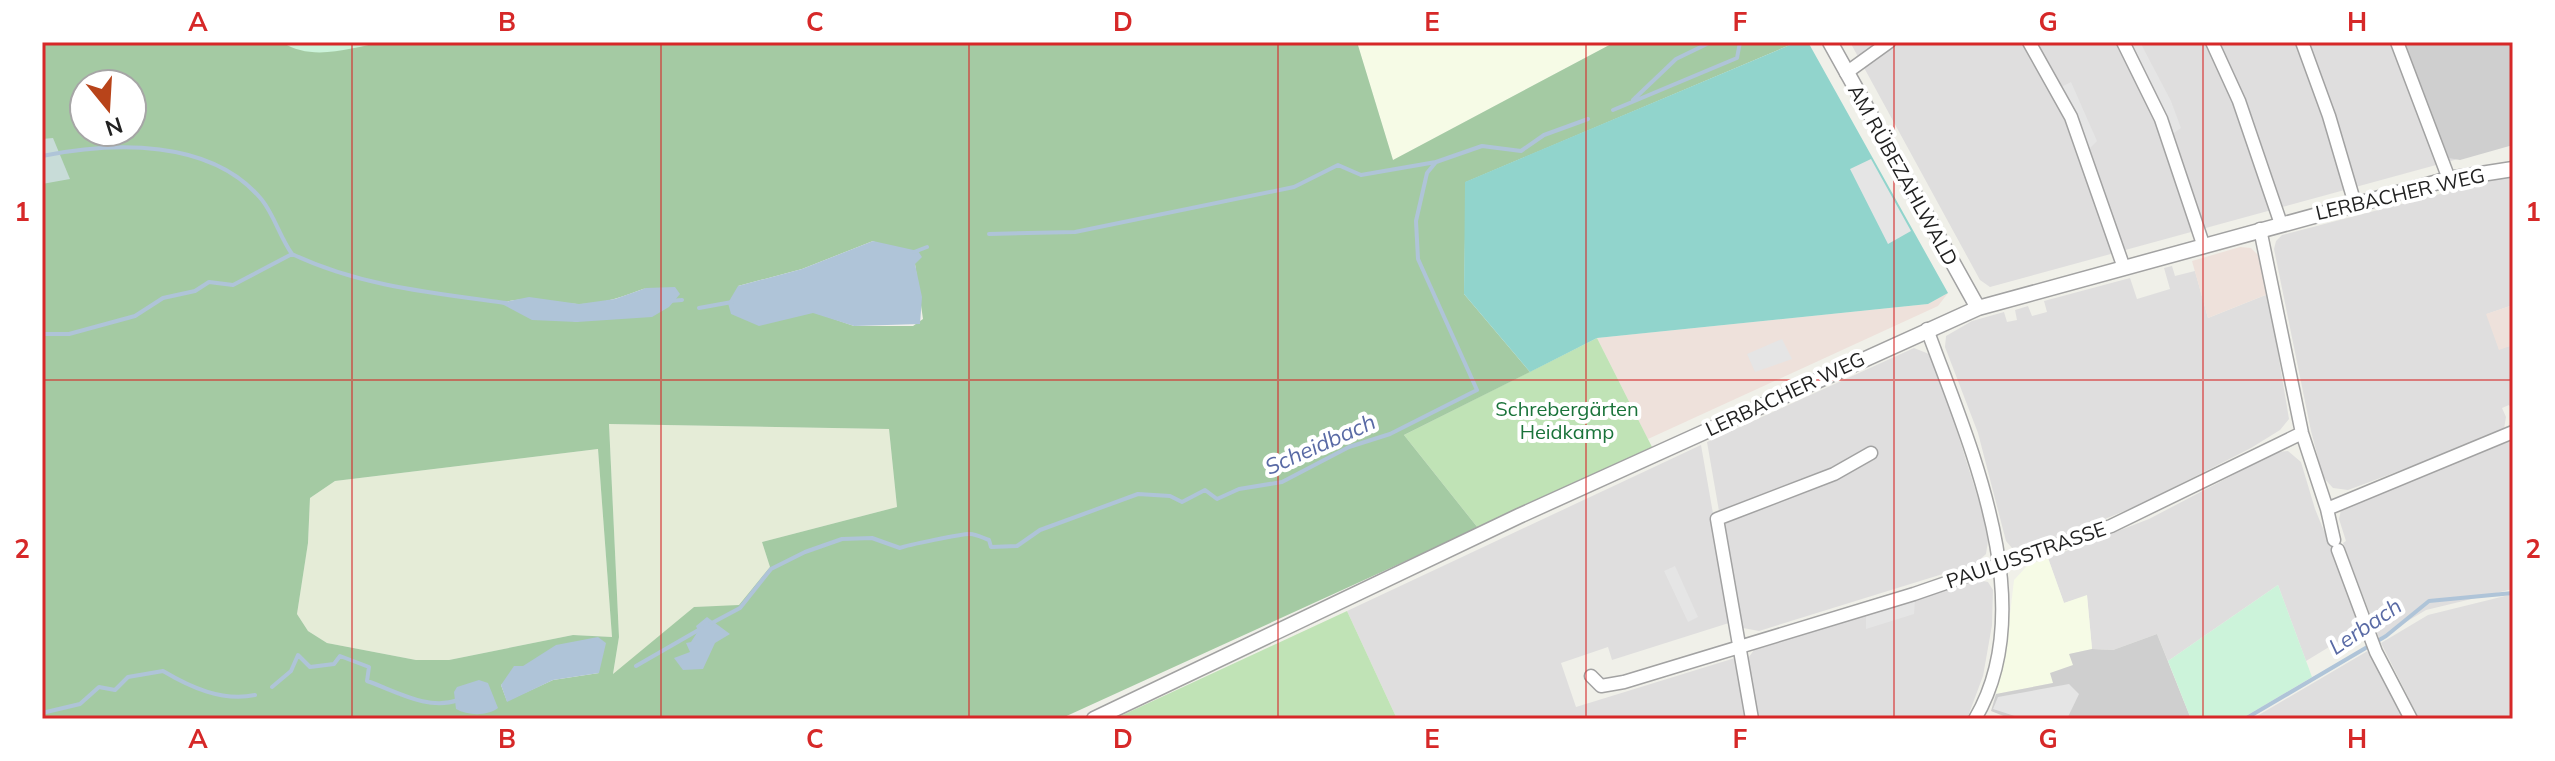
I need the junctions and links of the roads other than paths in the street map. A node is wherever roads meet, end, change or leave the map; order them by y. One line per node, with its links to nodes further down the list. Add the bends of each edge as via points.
1 (1830, 42): 8 (street, AM RÜBEZAHLWALD)
2 (1889, 42): 8 (street)
3 (2029, 42): 15 (street, via 2071,117)
4 (2123, 42): 14 (street, via 2161,119)
5 (2212, 42): 12 (street, via 2239,101)
6 (2302, 42): 11 (street)
7 (2397, 42): 10 (street)
8 (1852, 69): 16 (street, AM RÜBEZAHLWALD)
9 (2513, 169): 10 (street, LERBACHER WEG)
10 (2449, 179): 11 (street, LERBACHER WEG)
11 (2355, 204): 12 (street, LERBACHER WEG)
12 (2281, 224): 13 (street, LERBACHER WEG)
13 (2260, 229): 14 (street, LERBACHER WEG); 19 (street)
14 (2203, 244): 15 (street, LERBACHER WEG)
15 (2124, 268): 16 (street, LERBACHER WEG)
16 (1978, 308): 17 (street, LERBACHER WEG)
17 (1927, 329): 22 (street, via 1977,465); 25 (street, LERBACHER WEG)
18 (2513, 432): 21 (street)
19 (2302, 433): 21 (street); 22 (street, PAULUSSTRASSE, via 2111,526)
20 (1871, 453): 23 (street, via 1834,474 1717,519)
21 (2327, 509): 28 (street, via 2376,652)
22 (2000, 565): 23 (street, PAULUSSTRASSE); 27 (street, via 2002,620 1995,664)
23 (1738, 648): 24 (street, PAULUSSTRASSE, via 1624,682 1601,686); 26 (street)
24 (1591, 676)
25 (1094, 719)
26 (1752, 719)
27 (1975, 719)
28 (2411, 719)

